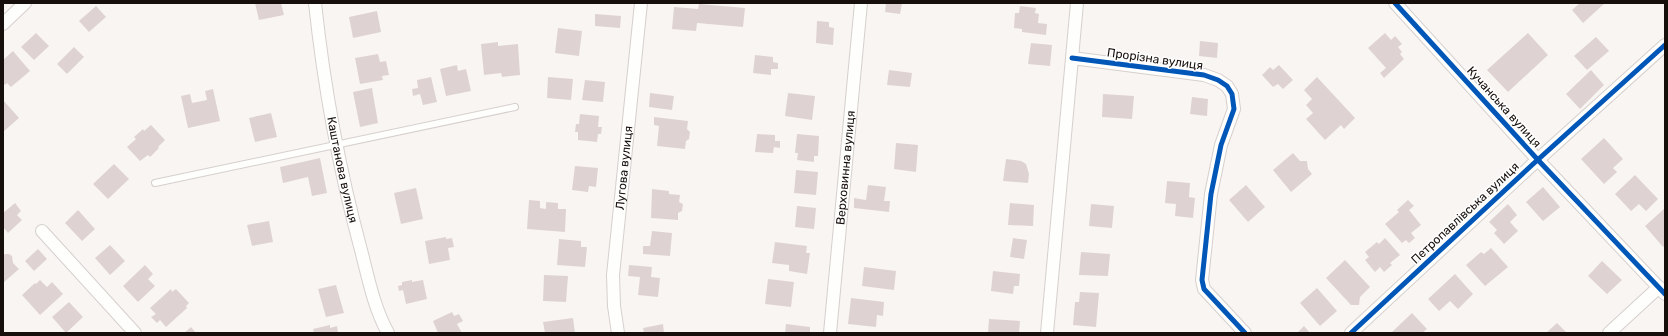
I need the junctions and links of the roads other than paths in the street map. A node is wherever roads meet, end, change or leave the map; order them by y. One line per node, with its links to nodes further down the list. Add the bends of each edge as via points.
1 (25, 3): 7 (street)
2 (315, 3): 11 (street, Каштанова вулиця, via 320,55)
3 (641, 3): 18 (street, Лугова вулиця, via 613,275)
4 (861, 3): 19 (street, Верховинна вулиця)
5 (1077, 3): 9 (street)
6 (1395, 3): 12 (street, Кучанська вулиця)
7 (3, 24)
8 (1665, 45): 12 (street, Петропавлівська вулиця)
9 (1072, 58): 20 (street); 21 (street, Прорізна вулиця, via 1204,74 1227,86 1232,94 1234,109 1221,145 1211,194 1202,280 1204,289)
10 (515, 107): 11 (lane)
11 (336, 145): 13 (lane); 17 (street, Каштанова вулиця, via 371,289)
12 (1538, 160): 15 (street, Кучанська вулиця); 22 (street, Петропавлівська вулиця)
13 (155, 183)
14 (42, 231): 16 (street)
15 (1662, 291): 23 (street)
16 (135, 333)
17 (388, 333)
18 (618, 333)
19 (830, 333)
20 (1047, 333)
21 (1245, 333)
22 (1351, 333)
23 (1609, 333)

